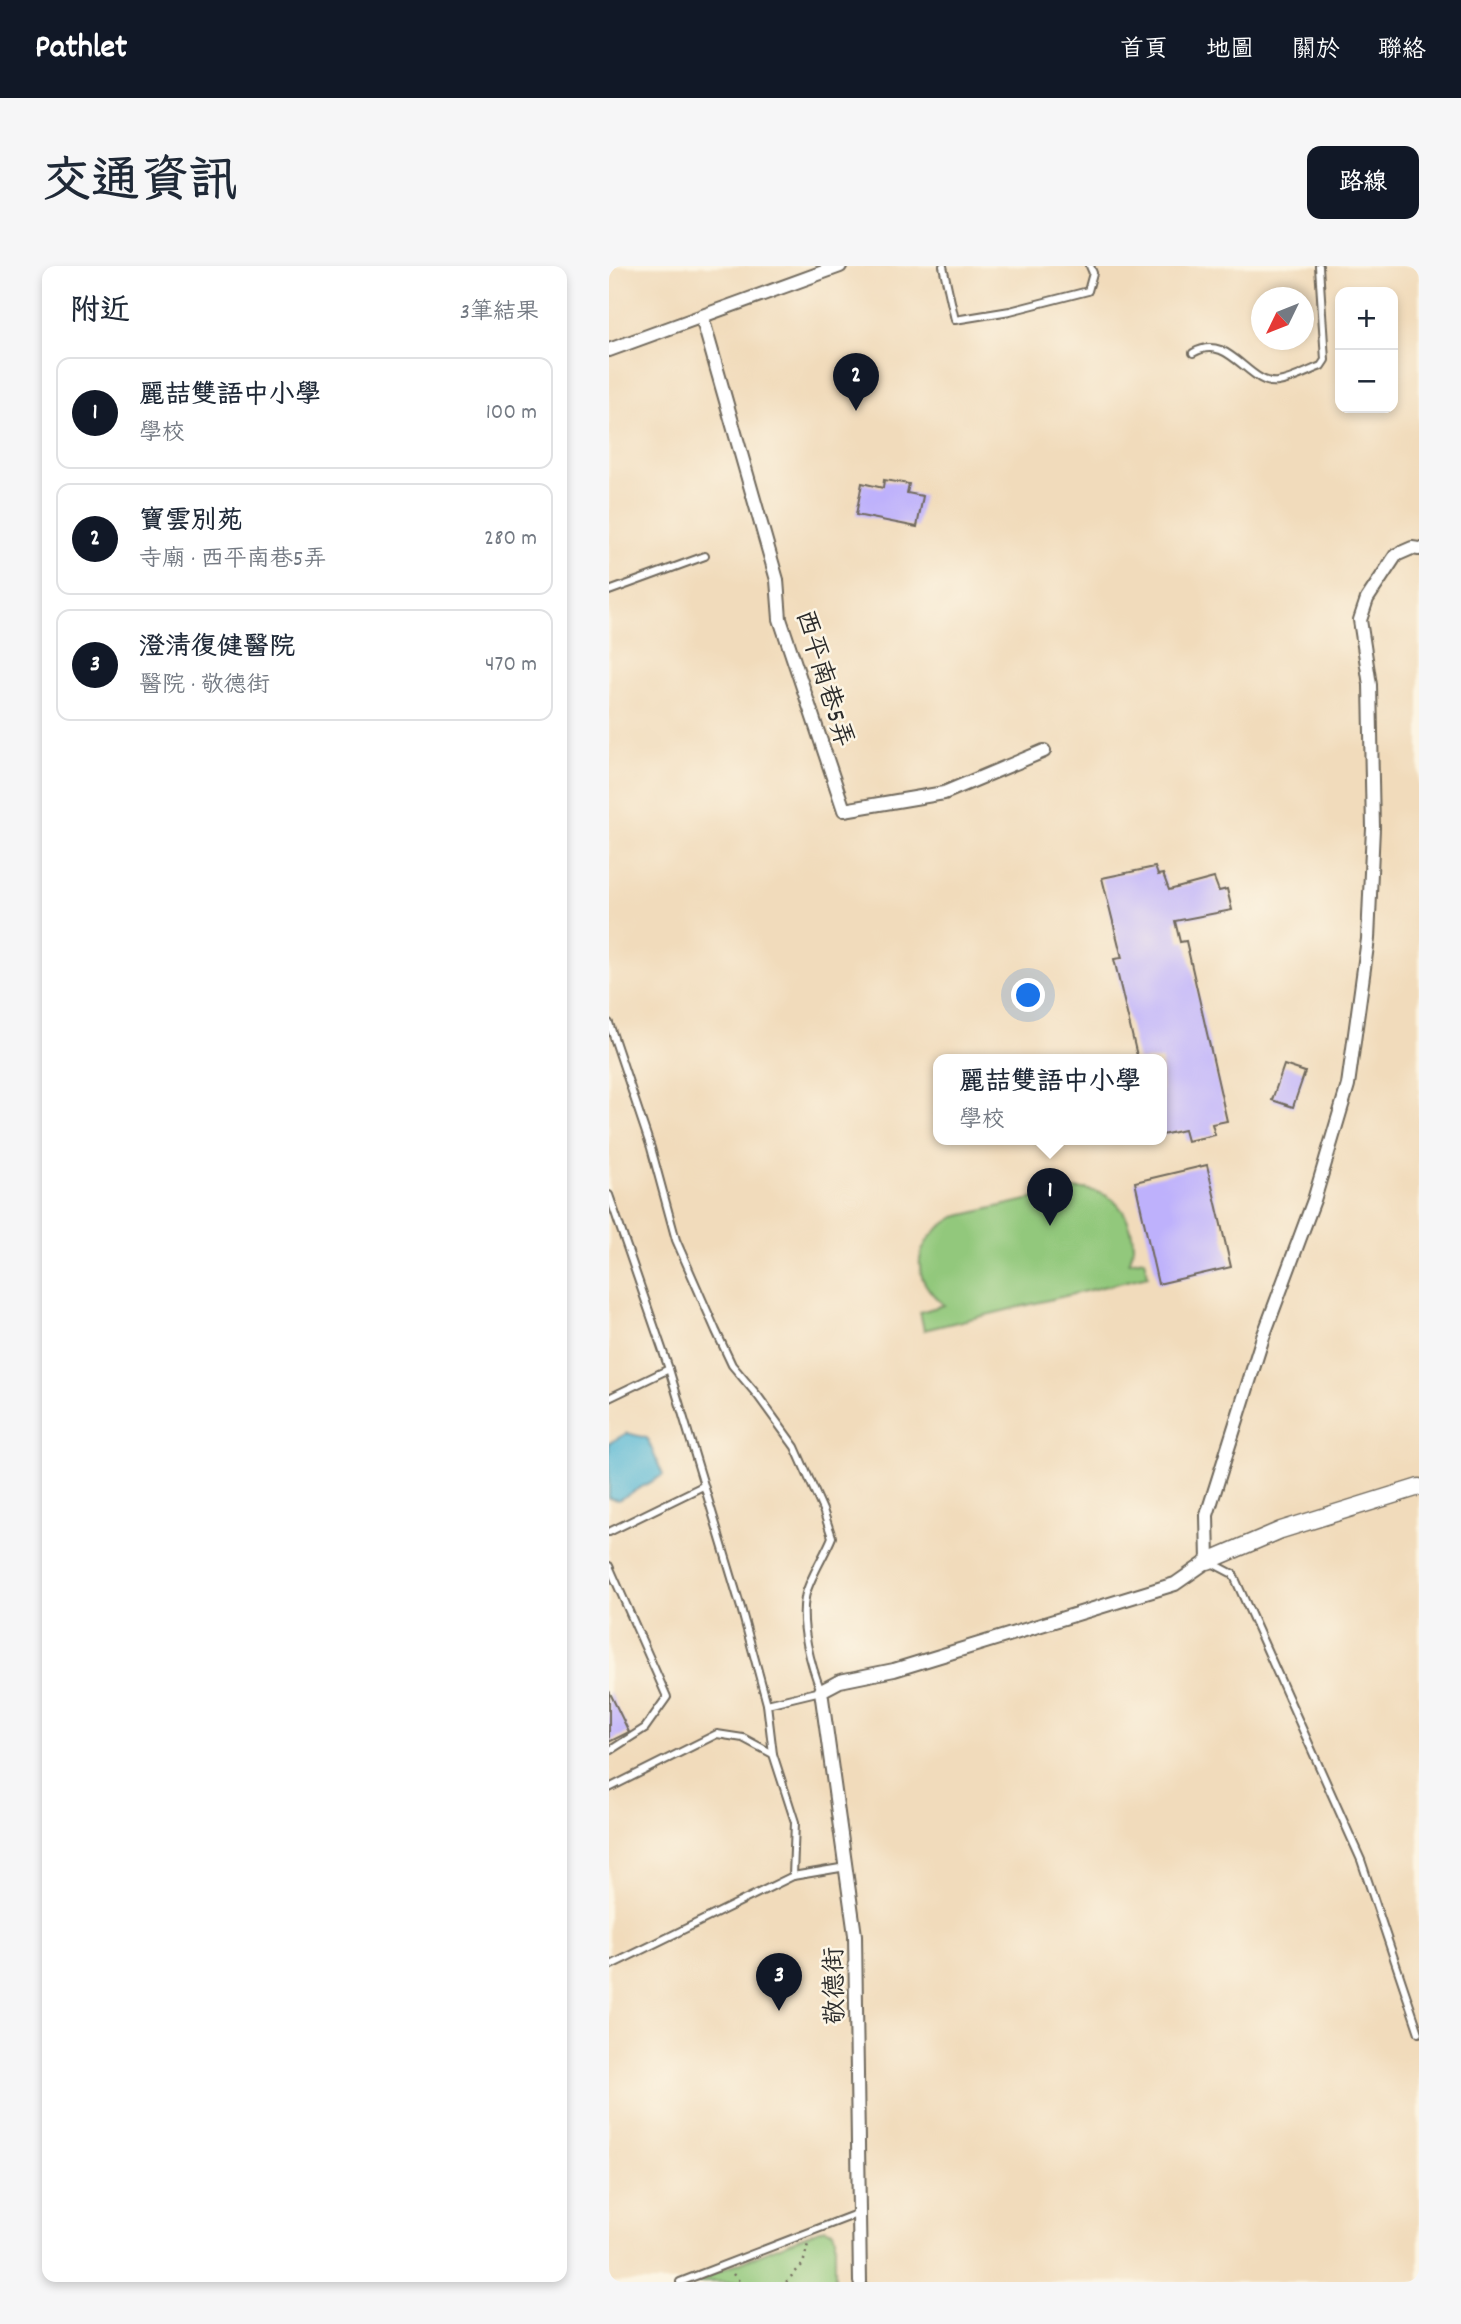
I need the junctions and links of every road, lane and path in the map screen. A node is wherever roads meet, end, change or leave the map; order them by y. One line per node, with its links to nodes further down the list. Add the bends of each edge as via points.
1 (840, 266): 5 (street)
2 (943, 266): 3 (lane, via 955,320 1088,291 1093,273)
3 (1090, 266)
4 (1319, 266): 7 (lane, via 1325,360 1321,366 1277,383 1214,348)
5 (702, 317): 6 (street); 11 (street, 西平南巷5弄, via 777,580 780,619 844,810 944,793)
6 (609, 351)
7 (1193, 353)
8 (1419, 549): 19 (street, via 1397,555 1367,599 1360,620 1370,685 1373,828 1368,939 1348,1085 1314,1200 1263,1337 1207,1515)
9 (705, 556): 10 (lane)
10 (609, 591)
11 (1044, 751)
12 (609, 1023): 21 (lane, via 676,1240 732,1365 795,1447 832,1537 805,1597 811,1665)
13 (609, 1195): 14 (lane)
14 (669, 1368): 15 (lane); 16 (lane)
15 (609, 1398)
16 (703, 1486): 18 (lane); 22 (lane)
17 (1419, 1487): 19 (street, via 1281,1530)
18 (609, 1532)
19 (1208, 1561): 21 (street, via 1175,1584 894,1670 841,1681); 29 (lane, via 1233,1574 1361,1860)
20 (609, 1566): 23 (lane, via 667,1697 645,1728)
21 (821, 1691): 22 (lane); 26 (street, 敬德街)
22 (767, 1704): 24 (lane)
23 (609, 1751)
24 (773, 1754): 25 (lane, via 743,1738 717,1734); 27 (lane, via 795,1822)
25 (609, 1788)
26 (846, 1867): 27 (lane); 30 (street, 敬德街, via 855,1935)
27 (793, 1876): 28 (lane)
28 (609, 1966)
29 (1419, 2033)
30 (859, 2213): 31 (lane); 34 (street, 敬德街)
31 (808, 2233): 32 (lane); 33 (path, via 803,2264)
32 (680, 2282)
33 (786, 2282)
34 (860, 2282)

